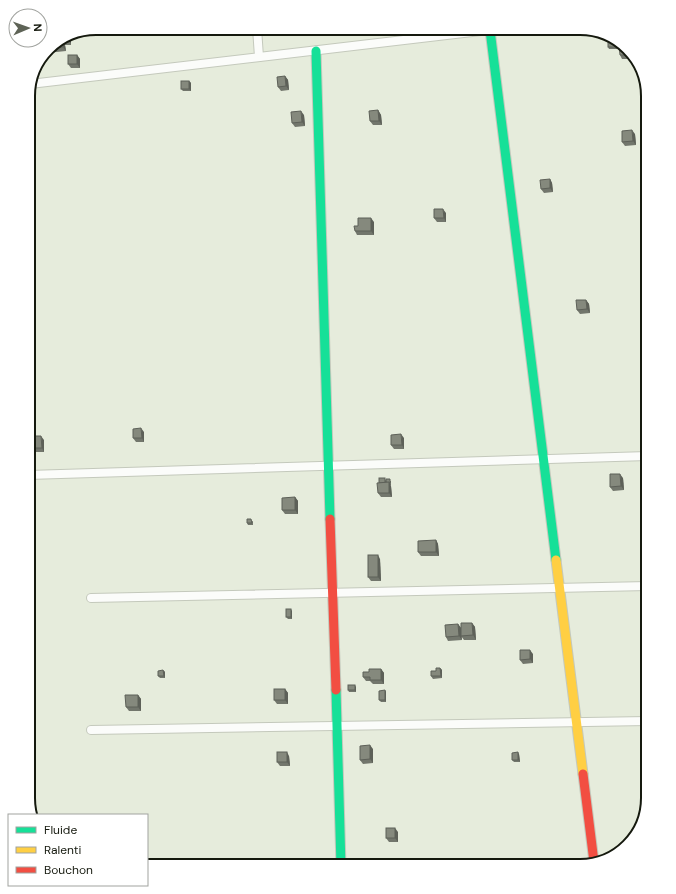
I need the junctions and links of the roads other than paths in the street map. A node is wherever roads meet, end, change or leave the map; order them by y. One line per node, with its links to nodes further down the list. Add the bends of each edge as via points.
1 (257, 35): 5 (street)
2 (449, 35): 4 (street)
3 (491, 35): 8 (street)
4 (316, 51): 5 (street); 9 (street)
5 (259, 57): 6 (street)
6 (36, 83)
7 (641, 456): 8 (street)
8 (543, 459): 9 (street); 12 (street)
9 (328, 466): 10 (street); 13 (street)
10 (35, 475)
11 (641, 586): 12 (street)
12 (560, 588): 13 (street); 16 (street)
13 (332, 593): 14 (street); 17 (street)
14 (91, 598)
15 (641, 721): 16 (street)
16 (576, 722): 17 (street); 19 (street)
17 (336, 726): 18 (street); 20 (street)
18 (91, 730)
19 (593, 857)
20 (340, 859)

